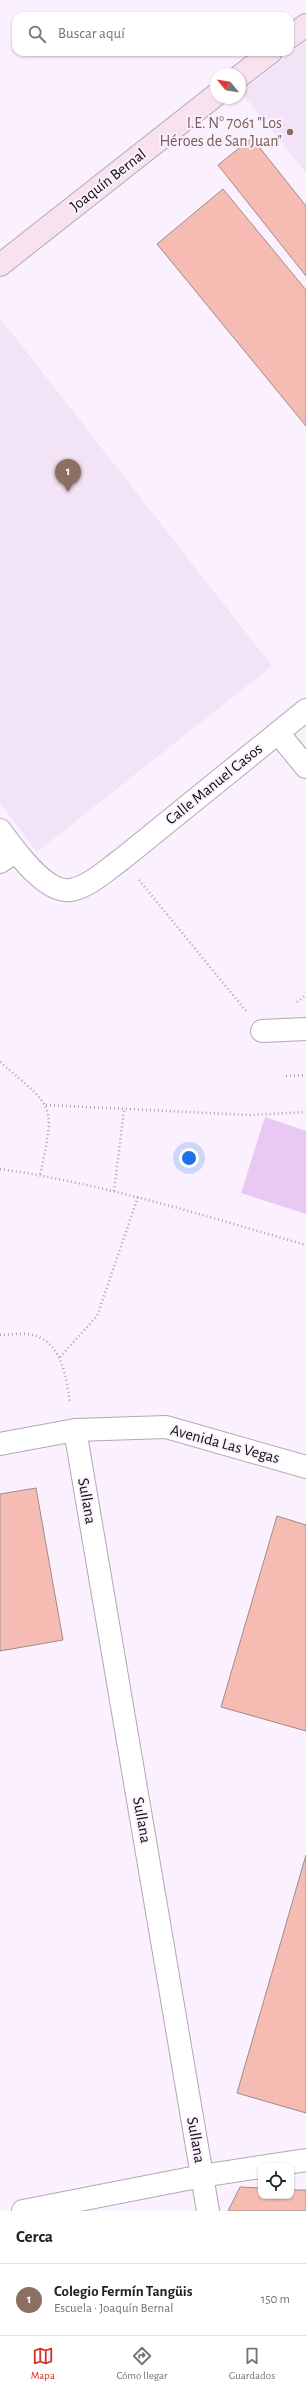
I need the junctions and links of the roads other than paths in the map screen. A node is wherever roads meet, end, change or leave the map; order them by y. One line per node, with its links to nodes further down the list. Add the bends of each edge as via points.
1 (306, 24): 2 (street)
2 (294, 34)
3 (266, 56): 4 (street)
4 (246, 71)
5 (210, 100): 6 (street, Joaquín Bernal)
6 (0, 265)
7 (306, 710): 8 (street, Calle Manuel Casos)
8 (278, 733): 9 (street); 11 (street, Calle Manuel Casos, via 93,880 71,890 52,887 29,867)
9 (306, 767)
10 (0, 830): 11 (street, Calle Manuel Casos)
11 (8, 857)
12 (306, 1029): 13 (street)
13 (262, 1031)
14 (75, 1430): 15 (street, Avenida Las Vegas); 16 (street, Avenida Las Vegas, via 166,1428); 18 (street, Sullana)
15 (0, 1444)
16 (306, 1467)
17 (306, 2160): 18 (street)
18 (202, 2176): 19 (street); 20 (street, Sullana)
19 (23, 2211)
20 (208, 2211)

